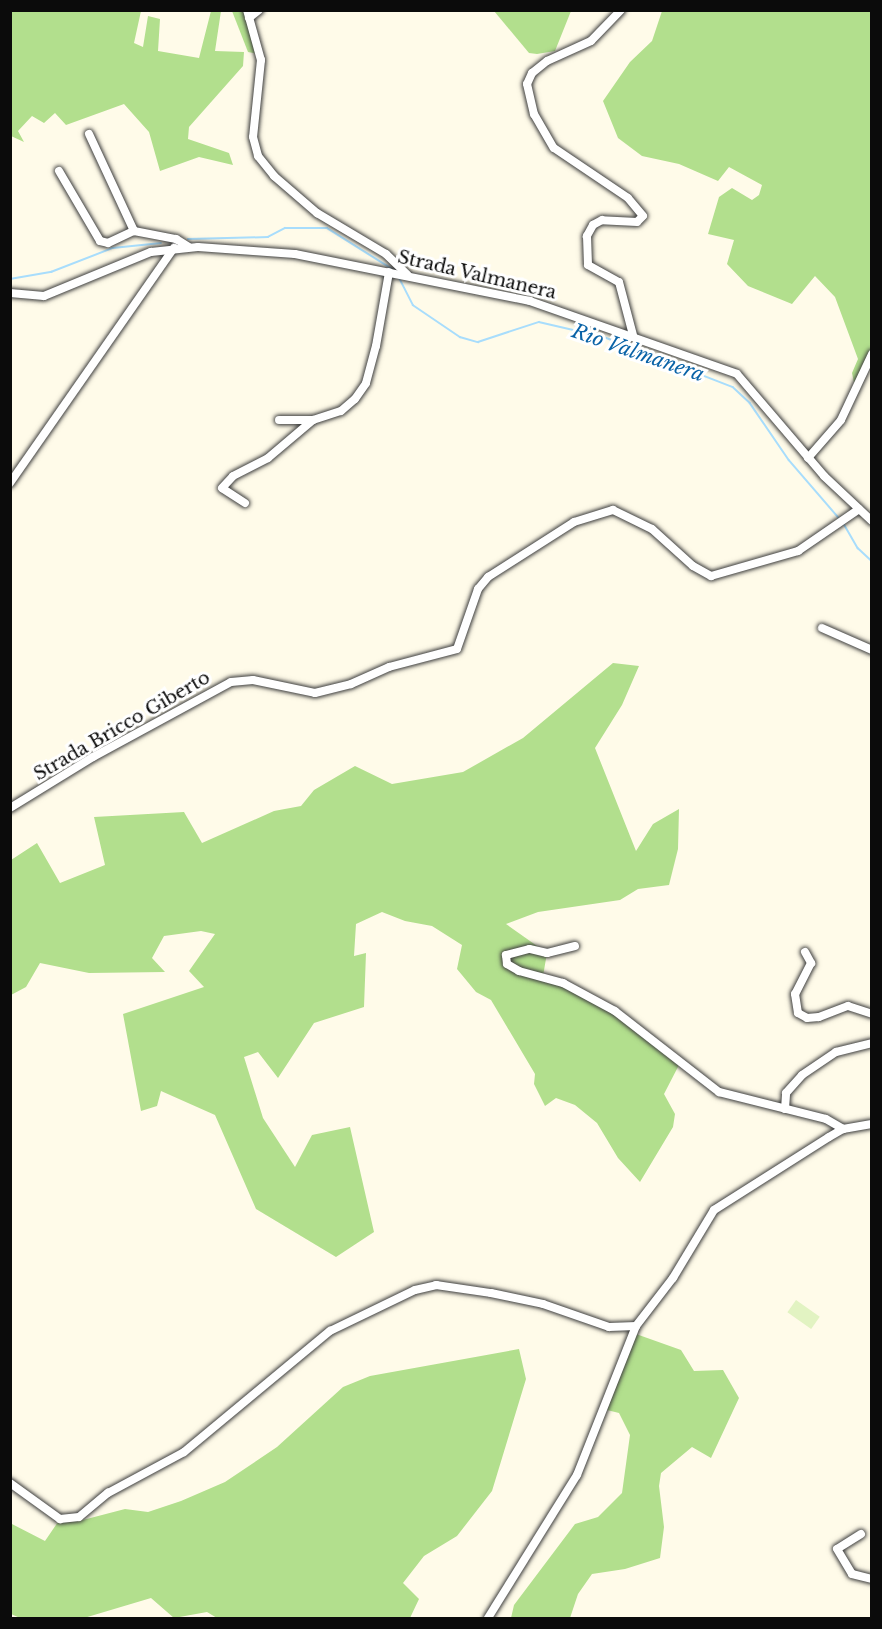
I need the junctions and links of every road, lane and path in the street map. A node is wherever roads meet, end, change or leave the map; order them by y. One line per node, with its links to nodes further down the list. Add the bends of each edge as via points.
1 (259, 10): 3 (street)
2 (621, 10): 11 (street, via 591,41 547,61 532,73 527,84 534,114 555,148 628,198 643,216 637,222 602,220 593,225 587,236 588,265 618,282)
3 (248, 14): 9 (street, via 261,60 253,137 258,156 274,176 317,213 386,254)
4 (88, 134): 6 (street)
5 (59, 171): 6 (street, via 100,241 108,243)
6 (134, 231): 7 (street, via 176,239)
7 (189, 247): 8 (street, Strada Valmanera); 9 (street, Strada Valmanera, via 261,250)
8 (174, 248): 10 (street, Strada Valmanera, via 124,262 60,292 38,296); 16 (street)
9 (398, 274): 11 (street, Strada Valmanera, via 530,301); 14 (street, via 366,383 341,411)
10 (10, 293)
11 (633, 335): 15 (street, Strada Valmanera, via 737,374)
12 (872, 354): 15 (street, via 844,415)
13 (279, 420): 14 (street)
14 (313, 420): 17 (street, via 268,458 233,476 222,488)
15 (808, 458): 18 (street, Strada Valmanera)
16 (10, 483)
17 (245, 503)
18 (859, 509): 19 (street, Strada Valmanera); 22 (street, Strada Bricco Giberto, via 798,551 711,576 693,566 652,529 613,510 574,522 488,577 478,589 458,649 389,667 351,684 315,693 253,680 231,682 93,757)
19 (871, 519)
20 (822, 628): 21 (street)
21 (872, 650)
22 (10, 808)
23 (575, 946): 27 (street, via 506,955 507,964 563,983 615,1011 719,1092)
24 (805, 952): 25 (street, via 811,963 795,994 798,1013 807,1018 819,1017 848,1006)
25 (872, 1014)
26 (872, 1043): 27 (street, via 837,1052 802,1075 786,1093)
27 (785, 1109): 29 (street, via 826,1119)
28 (872, 1124): 29 (street)
29 (843, 1129): 30 (street, via 722,1203)
30 (636, 1326): 31 (street, via 609,1327 543,1304 491,1293 436,1285 415,1290 330,1331 184,1452 108,1493 79,1516 60,1520); 34 (street, via 577,1475)
31 (10, 1483)
32 (861, 1534): 33 (street, via 837,1549 852,1574)
33 (872, 1579)
34 (488, 1618)

